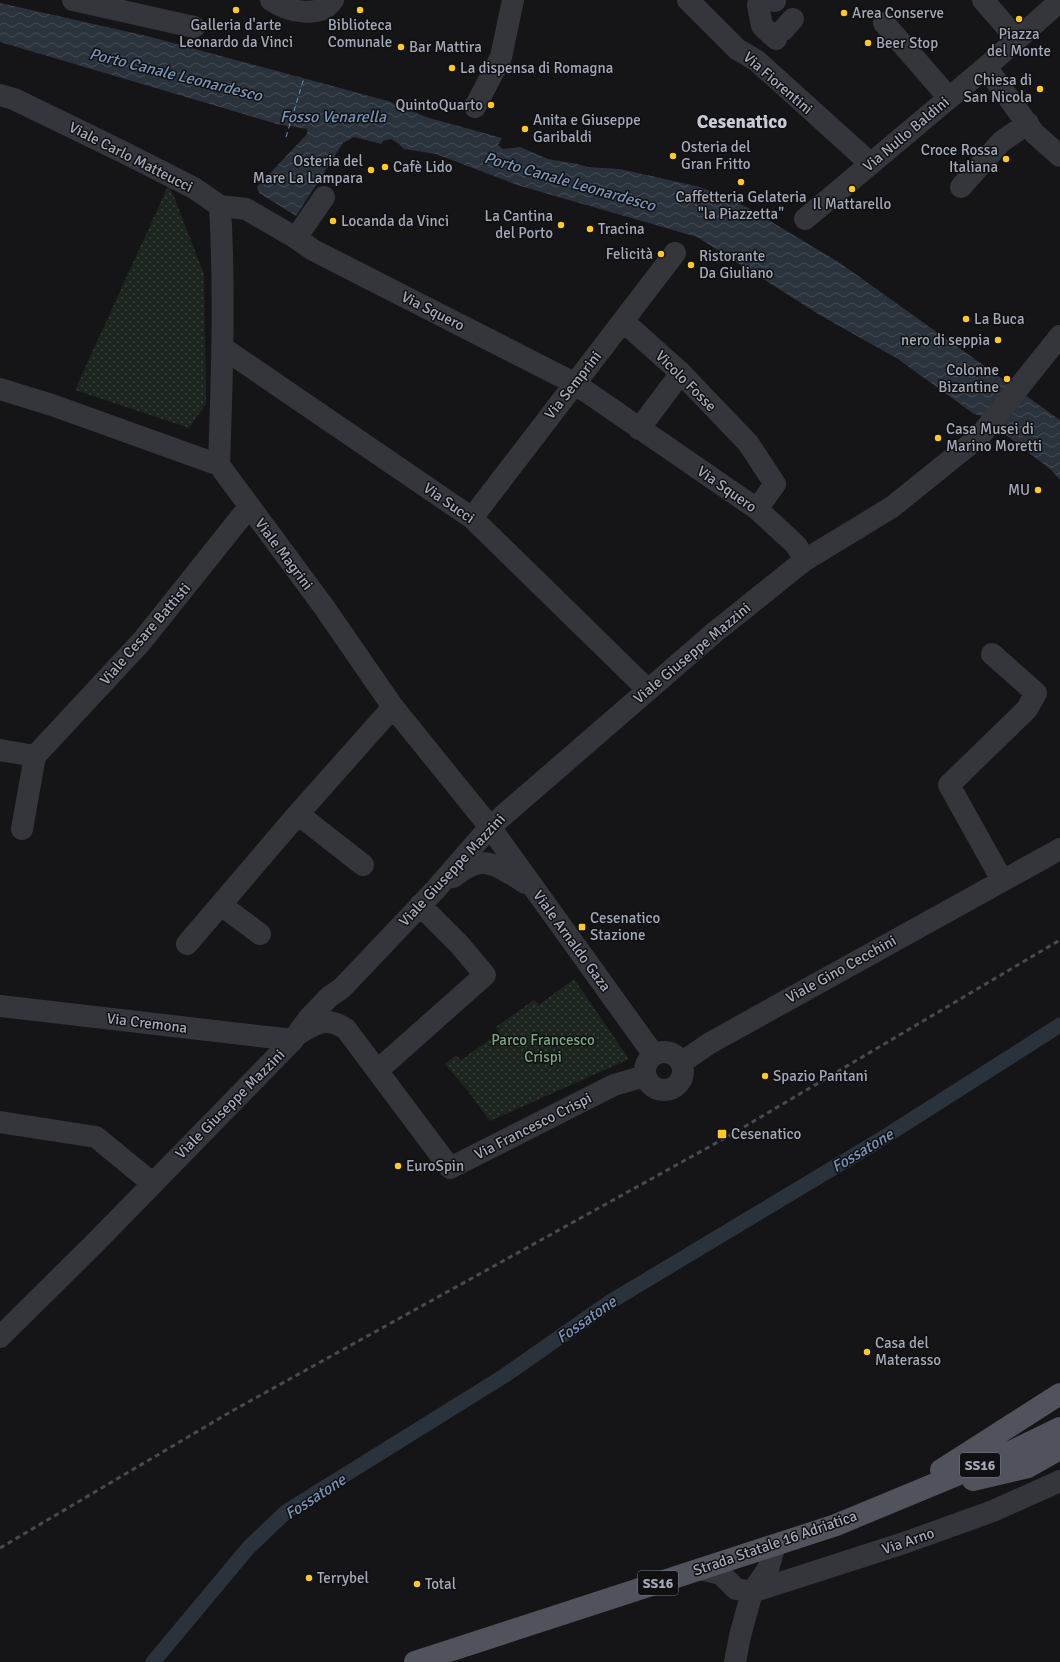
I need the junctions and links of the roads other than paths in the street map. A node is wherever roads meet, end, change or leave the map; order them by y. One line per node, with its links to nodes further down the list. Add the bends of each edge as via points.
1 (73, 0): 8 (street)
2 (271, 0): 9 (street, via 299,12)
3 (513, 0): 17 (street, via 501,57)
4 (688, 0): 20 (street, Via Fiorentini, via 738,49 757,62)
5 (983, 0): 13 (street)
6 (764, 1): 12 (street, via 762,26)
7 (1060, 1): 13 (street, Via Nullo Baldini)
8 (111, 4): 11 (street)
9 (327, 5)
10 (884, 24): 16 (street)
11 (194, 27)
12 (784, 29)
13 (1017, 39): 14 (street, Via Nullo Baldini)
14 (986, 67): 16 (street, Via Nullo Baldini); 18 (street)
15 (0, 95): 23 (street, Viale Carlo Matteucci, via 14,99 124,152 194,188)
16 (949, 98): 20 (street, Via Nullo Baldini)
17 (475, 108)
18 (1028, 124): 19 (street, via 1034,133); 21 (street, via 1001,142)
19 (1060, 156)
20 (871, 164): 25 (street, Via Nullo Baldini)
21 (961, 187)
22 (324, 197): 26 (street)
23 (220, 206): 24 (street, Via Squero); 27 (street)
24 (246, 209): 26 (street, Via Squero); 27 (street)
25 (805, 219)
26 (296, 238): 33 (street, Via Squero, via 312,250)
27 (223, 248): 31 (street)
28 (674, 253): 29 (street, Via Semprini)
29 (623, 321): 32 (street, Vicolo Fosse); 33 (street, Via Semprini)
30 (1060, 336): 40 (street, Viale Giuseppe Mazzini, via 979,436 892,507)
31 (223, 348): 36 (street); 39 (street, Via Succi)
32 (682, 373): 35 (street); 38 (street, Vicolo Fosse, via 748,443 775,484)
33 (574, 383): 35 (street, Via Squero); 39 (street, Via Semprini)
34 (0, 389): 36 (street)
35 (639, 429): 38 (street, Via Squero)
36 (219, 465): 37 (street, Viale Magrini)
37 (249, 507): 43 (street, Viale Magrini, via 324,607); 45 (street, Viale Cesare Battisti, via 142,641)
38 (757, 509): 40 (street, Via Squero, via 796,545)
39 (472, 518): 42 (street, Via Succi)
40 (805, 560): 42 (street, Viale Giuseppe Mazzini)
41 (992, 654): 51 (street, via 1036,693 1026,709 949,785)
42 (648, 690): 47 (street, Viale Giuseppe Mazzini)
43 (393, 707): 46 (street); 47 (street, Viale Magrini)
44 (0, 750): 45 (street)
45 (35, 756): 48 (street)
46 (298, 814): 50 (street); 54 (street)
47 (490, 827): 52 (street, Viale Giuseppe Mazzini); 53 (street, Viale Arnaldo Gaza)
48 (22, 829)
49 (1060, 849): 51 (street, Viale Gino Cecchini)
50 (363, 865)
51 (1002, 880): 63 (street, Viale Gino Cecchini, via 701,1048)
52 (436, 889): 53 (street, via 466,866 482,862 501,867); 55 (street, Viale Giuseppe Mazzini)
53 (542, 899): 62 (street, Viale Arnaldo Gaza)
54 (221, 905): 56 (street); 57 (street)
55 (420, 905): 58 (street, Viale Giuseppe Mazzini); 64 (street, via 485,975)
56 (260, 934)
57 (187, 944)
58 (342, 988): 60 (street, Via Francesco Crispi, via 342,1011); 61 (street, Viale Giuseppe Mazzini, via 329,997)
59 (0, 1006): 61 (street, Via Cremona)
60 (346, 1029): 61 (street, via 337,1023 328,1022 310,1026); 64 (street, Via Francesco Crispi)
61 (295, 1037): 67 (street, Viale Giuseppe Mazzini)
62 (654, 1054): 63 (street, via 672,1054); 65 (street, via 646,1064)
63 (681, 1063): 65 (street, via 683,1069 680,1081 670,1089 658,1089 648,1082)
64 (378, 1070): 65 (street, Via Francesco Crispi, via 450,1168 614,1085)
65 (645, 1076)
66 (0, 1122): 67 (street, via 96,1137)
67 (152, 1183): 68 (street, Viale Giuseppe Mazzini)
68 (0, 1337)
69 (1060, 1394): 73 (main road)
70 (1060, 1428): 73 (main road, Strada Statale 16 Adriatica / SS16, via 1000,1457)
71 (1060, 1449): 73 (main road, via 1028,1467)
72 (1060, 1481): 76 (street, Via Arno, via 993,1511)
73 (898, 1498): 74 (main road, Strada Statale 16 Adriatica / SS16, via 836,1524)
74 (780, 1543): 75 (main road, Strada Statale 16 Adriatica / SS16); 76 (street, via 784,1557); 77 (street, via 768,1569)
75 (700, 1569): 77 (street, via 721,1574 736,1589); 78 (main road, Strada Statale 16 Adriatica / SS16)
76 (798, 1577): 77 (street, Via Arno)
77 (752, 1592): 79 (street)
78 (415, 1662)
79 (735, 1662)

